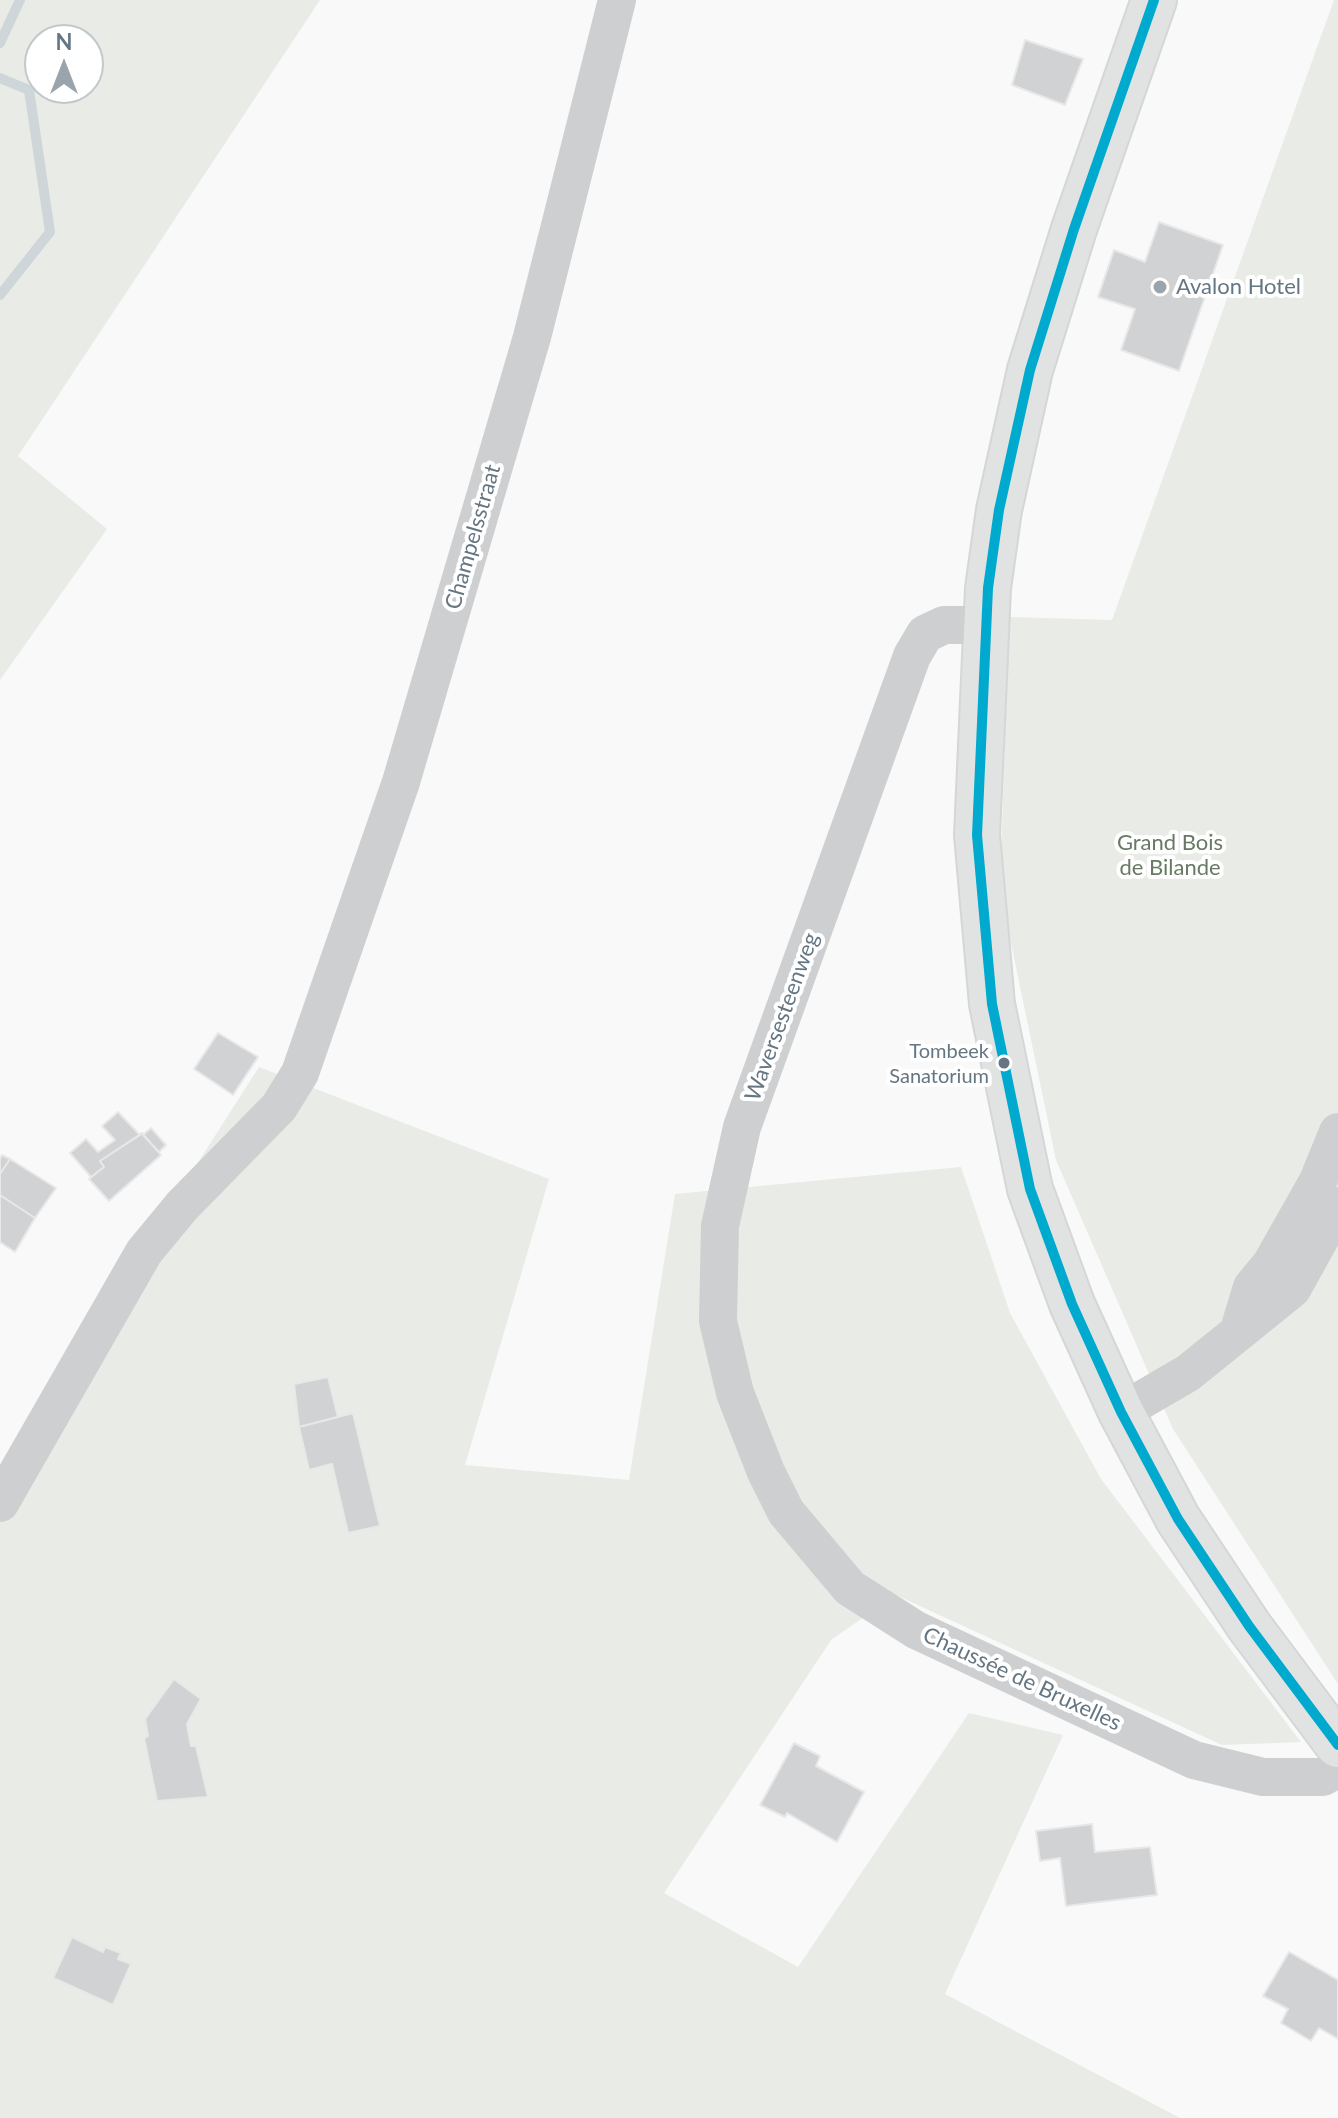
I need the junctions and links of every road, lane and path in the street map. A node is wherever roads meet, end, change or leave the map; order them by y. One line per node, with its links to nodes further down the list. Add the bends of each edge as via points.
1 (617, 0): 9 (street, Champelsstraat, via 532,337 410,752 302,1065 279,1107 144,1252)
2 (1154, 0): 3 (main road, via 1030,370 999,510)
3 (986, 625): 7 (main road, via 977,835 1001,1058 1030,1189 1072,1304); 8 (street, Waversesteenweg, via 944,625 925,634 912,656 742,1127 720,1226 718,1321 735,1393)
4 (1338, 1132): 6 (street, via 1318,1181 1252,1287)
5 (1338, 1206): 6 (street, via 1292,1289)
6 (1239, 1330): 7 (street, via 1188,1373)
7 (1121, 1412): 10 (main road, via 1178,1519)
8 (766, 1472): 11 (street, Chaussée de Bruxelles, via 786,1512 850,1588 916,1630 1194,1760 1263,1777 1323,1777)
9 (0, 1503)
10 (1338, 1745)
11 (1338, 1768)

